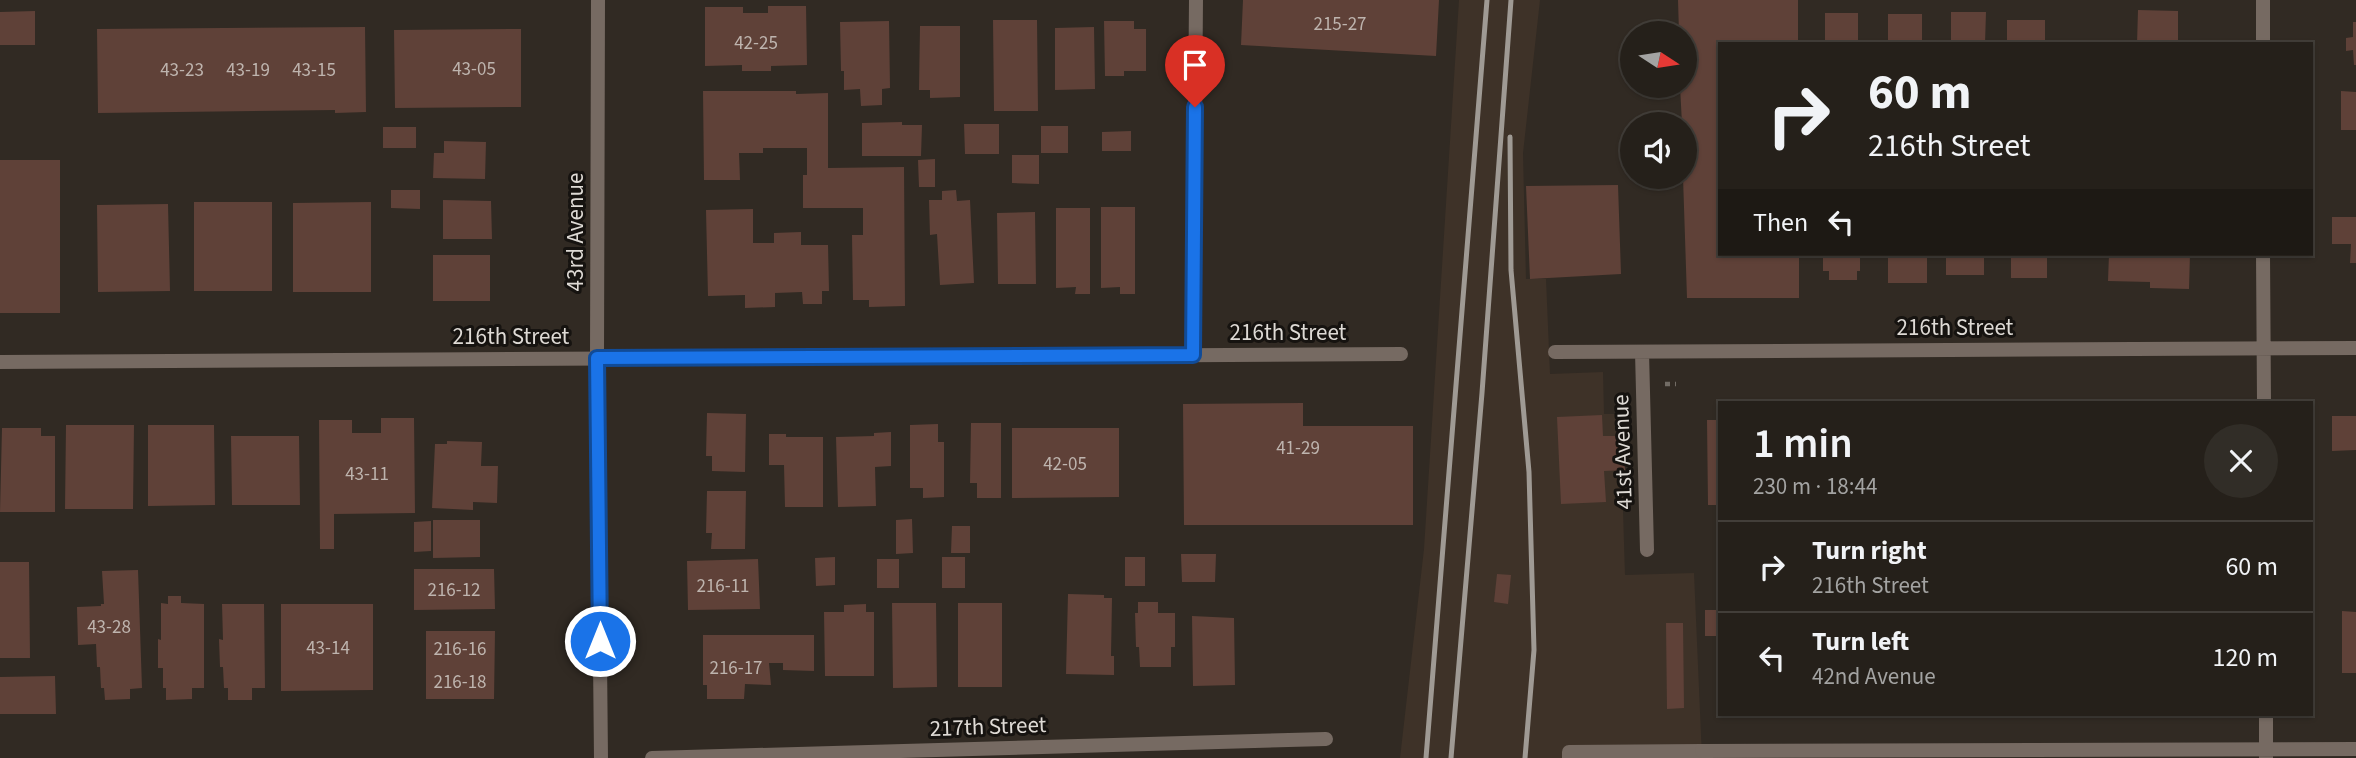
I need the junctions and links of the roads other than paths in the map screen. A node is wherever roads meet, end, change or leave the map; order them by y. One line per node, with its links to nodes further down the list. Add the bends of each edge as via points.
1 (598, 0): 12 (street, 43rd Avenue)
2 (1196, 0): 11 (street)
3 (2263, 0): 4 (street)
4 (2263, 42)
5 (2263, 256): 6 (street)
6 (2263, 348): 7 (street, 216th Street); 9 (street, 216th Street); 14 (street)
7 (2356, 348)
8 (1555, 352): 9 (street, 216th Street)
9 (1642, 352): 15 (street, 41st Avenue)
10 (1401, 354): 11 (street, 216th Street)
11 (1193, 355): 12 (street, 216th Street)
12 (597, 358): 13 (street, 216th Street); 20 (street, 43rd Avenue)
13 (0, 362)
14 (2264, 401)
15 (1647, 550)
16 (2266, 716): 19 (street)
17 (1325, 739): 21 (street, 217th Street)
18 (2356, 749): 19 (street)
19 (2266, 754): 22 (street, via 1702,751 1569,752)
20 (601, 758)
21 (652, 758)
22 (1569, 758)

